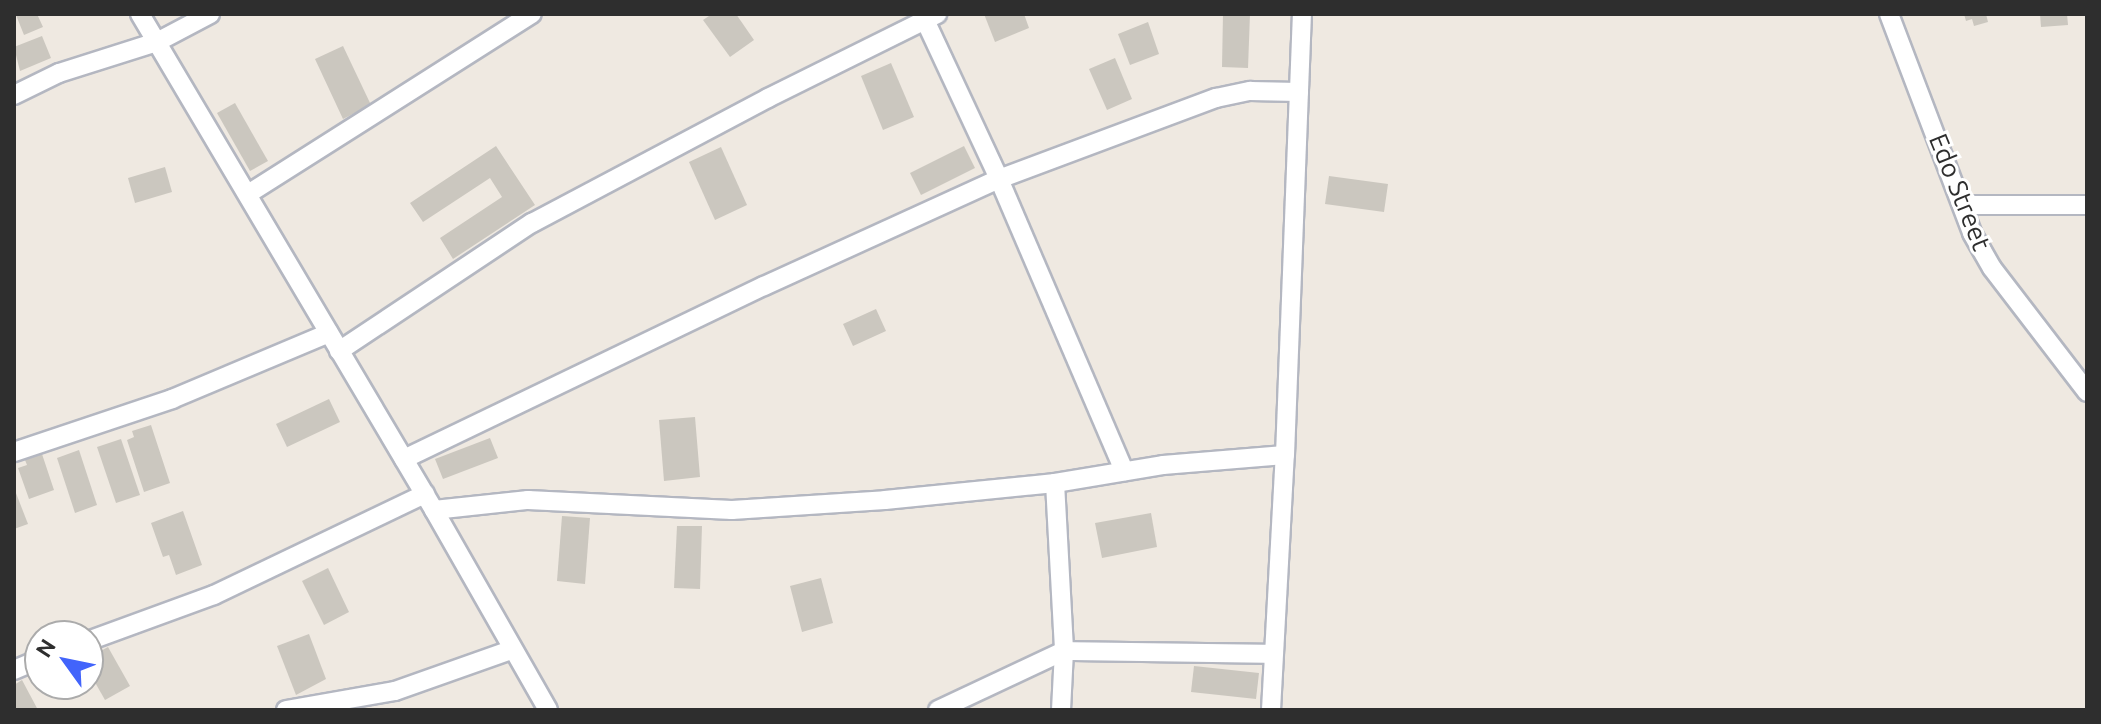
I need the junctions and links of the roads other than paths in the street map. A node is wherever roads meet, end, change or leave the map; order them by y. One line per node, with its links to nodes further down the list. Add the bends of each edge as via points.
1 (140, 14): 7 (street)
2 (210, 14): 7 (street)
3 (532, 14): 11 (street)
4 (1302, 14): 8 (street)
5 (1889, 14): 12 (street, Edo Street)
6 (931, 17): 10 (street); 15 (street, via 532,223)
7 (157, 42): 9 (street, via 59,73); 11 (street)
8 (1299, 92): 10 (street, via 1250,91 1216,98); 18 (street)
9 (14, 95)
10 (999, 179): 19 (street); 20 (street)
11 (248, 194): 14 (street)
12 (1964, 205): 13 (street); 16 (street, Edo Street, via 1972,233 1992,268)
13 (2087, 205)
14 (329, 333): 15 (street); 17 (street, via 172,399)
15 (339, 351): 19 (street)
16 (2087, 392)
17 (14, 452)
18 (1285, 455): 20 (street); 26 (street)
19 (404, 459): 22 (street)
20 (1124, 471): 21 (street)
21 (1055, 483): 22 (street, via 732,510 528,500); 25 (street)
22 (429, 502): 23 (street, via 214,595); 24 (street)
23 (104, 635)
24 (511, 650): 27 (street, via 395,691); 29 (street)
25 (1064, 651): 26 (street); 30 (street); 31 (street)
26 (1273, 654): 32 (street)
27 (337, 705): 28 (street)
28 (286, 710)
29 (548, 710)
30 (938, 710)
31 (1061, 710)
32 (1271, 710)

